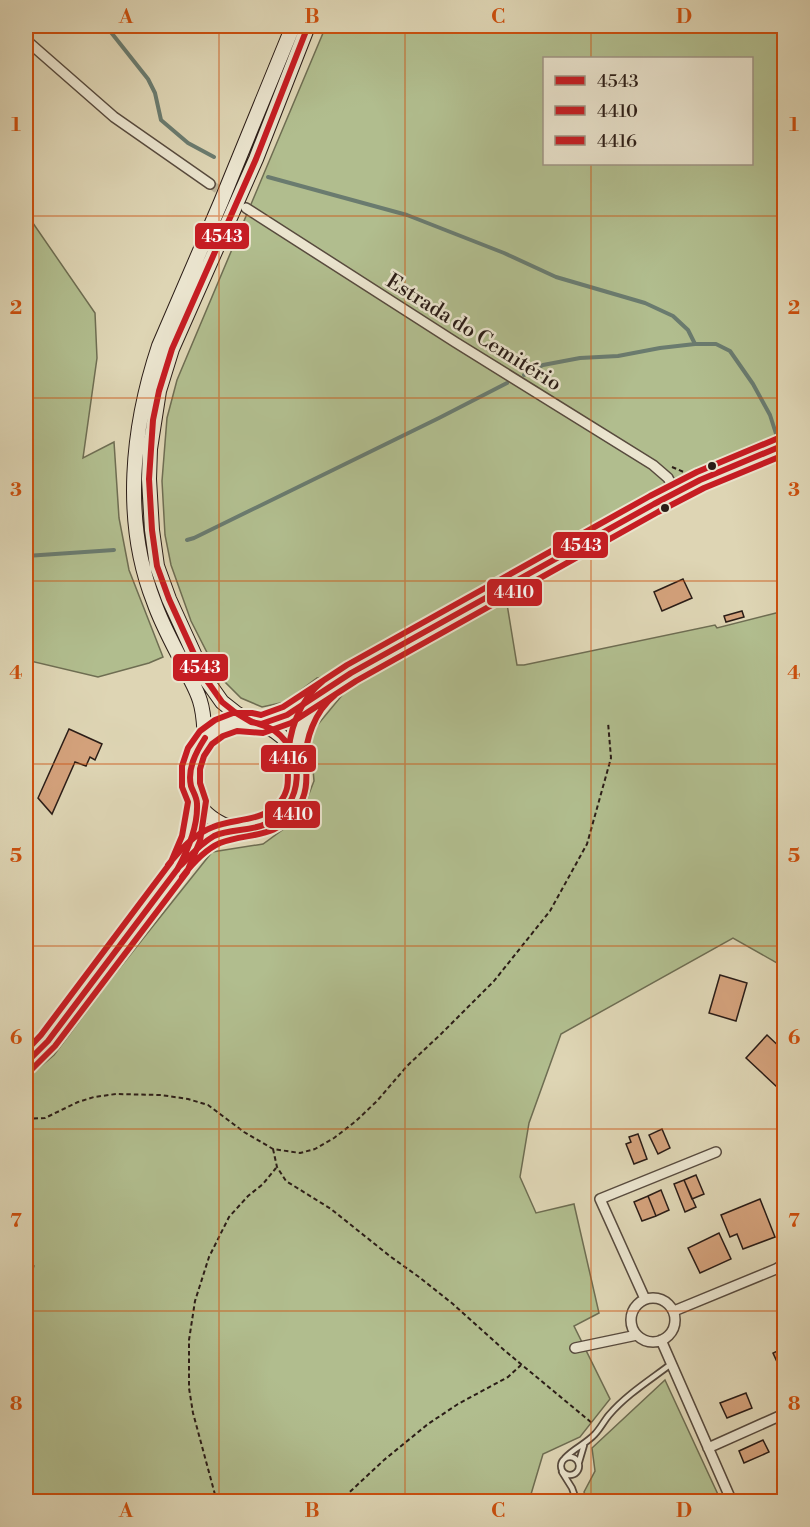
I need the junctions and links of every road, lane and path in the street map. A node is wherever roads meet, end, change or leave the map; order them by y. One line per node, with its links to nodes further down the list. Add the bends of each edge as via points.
1 (293, 26): 11 (main road, via 159,346 136,450 135,514 143,570 163,625 200,701)
2 (308, 26): 10 (main road, via 256,159 172,350 159,391 150,449 152,530 157,566 169,600 205,678 222,702)
3 (26, 40): 4 (street, via 114,117)
4 (210, 184)
5 (246, 208): 7 (street, Estrada do Cemitério, via 653,465)
6 (780, 446): 7 (main road)
7 (676, 493): 8 (main road)
8 (324, 691): 10 (main road, via 287,715); 12 (main road, via 305,719)
9 (608, 722): 18 (path, via 610,759 587,844 550,911 494,981 348,1127 315,1149 300,1153)
10 (256, 723): 11 (main road, via 235,722); 12 (main road, via 284,738)
11 (205, 738): 13 (main road, via 191,768 191,785)
12 (297, 761): 14 (main road, via 296,790 281,815 261,826)
13 (197, 801): 14 (main road, via 222,824); 15 (main road, via 191,839)
14 (239, 829): 15 (main road, via 208,839)
15 (179, 867): 16 (main road, via 48,1041)
16 (26, 1063)
17 (26, 1119): 18 (path, via 45,1118 94,1096 188,1098 208,1105)
18 (273, 1149): 20 (path)
19 (716, 1152): 22 (street, via 600,1199)
20 (277, 1167): 27 (path, via 286,1181 332,1209); 40 (path, via 229,1217 209,1257 195,1301 189,1340 189,1388)
21 (784, 1264): 23 (street)
22 (645, 1299): 23 (street, via 662,1299); 24 (street, via 637,1303 630,1319)
23 (674, 1311): 25 (street, via 673,1329)
24 (637, 1335): 25 (street, via 652,1342); 26 (street)
25 (661, 1340): 28 (street)
26 (575, 1348)
27 (522, 1364): 30 (path); 41 (path, via 508,1377 422,1429)
28 (671, 1364): 30 (lane, via 627,1397); 32 (street)
29 (784, 1414): 32 (street)
30 (599, 1429): 31 (lane)
31 (584, 1444): 33 (lane); 34 (lane)
32 (708, 1448): 43 (street)
33 (565, 1458): 34 (lane, via 576,1459); 35 (lane, via 560,1465)
34 (579, 1466): 36 (lane)
35 (562, 1471): 36 (lane, via 569,1475); 37 (lane)
36 (576, 1472): 37 (lane)
37 (572, 1488): 42 (lane)
38 (26, 1493): 39 (path)
39 (89, 1502)
40 (217, 1502)
41 (339, 1502)
42 (577, 1502)
43 (732, 1502)

